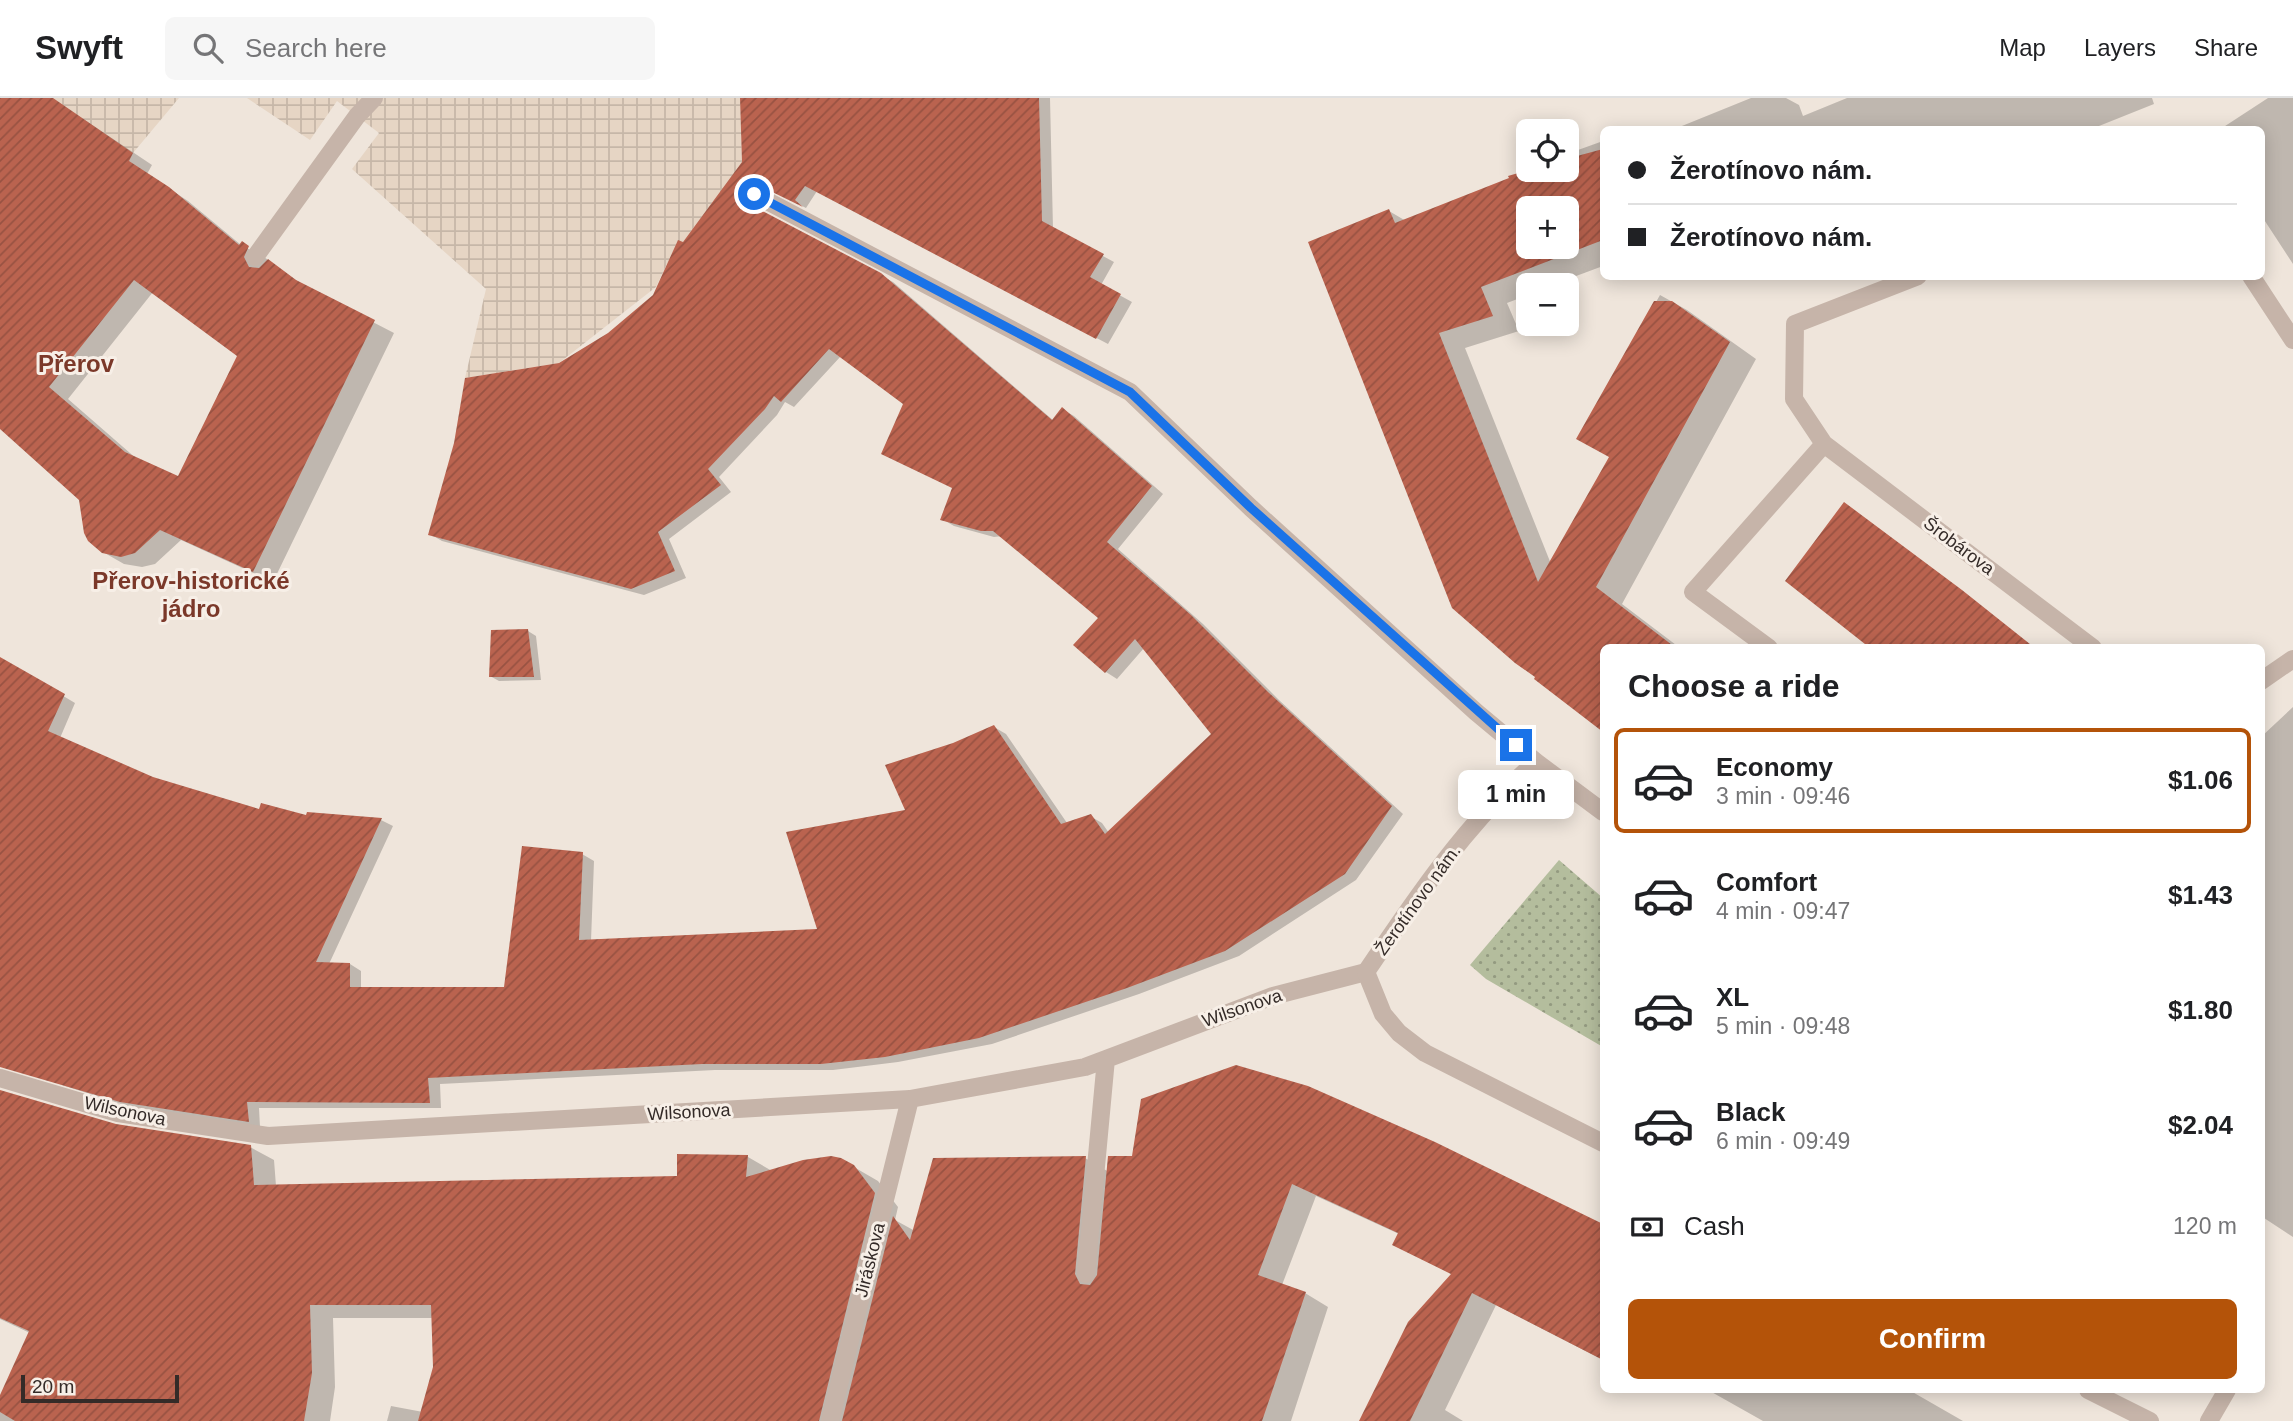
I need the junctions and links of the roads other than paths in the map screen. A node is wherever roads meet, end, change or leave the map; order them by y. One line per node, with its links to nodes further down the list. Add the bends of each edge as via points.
1 (374, 98): 3 (street)
2 (754, 194): 12 (street, via 1130,392 1251,508)
3 (255, 257)
4 (1908, 280): 7 (street, Šrobárova, via 1795,324 1794,399)
5 (2254, 280): 6 (street)
6 (2293, 340)
7 (1824, 444): 8 (street, via 1693,592); 9 (street, Šrobárova)
8 (1764, 644)
9 (2088, 644)
10 (2293, 659): 11 (street)
11 (2265, 678)
12 (1536, 762): 13 (street); 14 (street, Žerotínovo nám., via 1507,788 1425,885)
13 (1600, 810)
14 (1366, 972): 15 (street, Wilsonova, via 1273,996); 18 (street, Žerotínovo nám., via 1383,1014 1425,1053)
15 (1106, 1059): 17 (street, Wilsonova, via 1085,1067); 19 (street)
16 (0, 1078): 17 (street, Wilsonova, via 118,1112 268,1136)
17 (910, 1099): 22 (street, Jiráskova)
18 (1600, 1141)
19 (1086, 1274)
20 (2094, 1393): 23 (street)
21 (2225, 1393): 24 (street)
22 (830, 1421)
23 (2150, 1421)
24 (2209, 1421)

